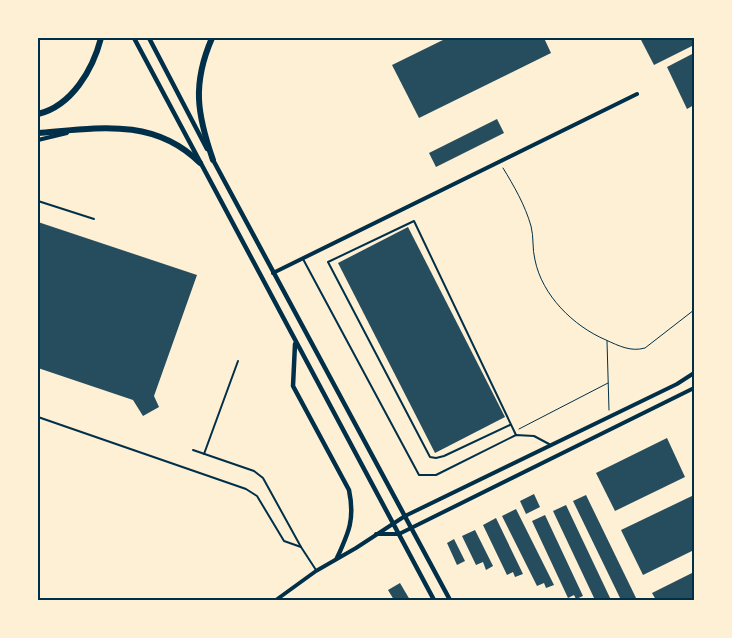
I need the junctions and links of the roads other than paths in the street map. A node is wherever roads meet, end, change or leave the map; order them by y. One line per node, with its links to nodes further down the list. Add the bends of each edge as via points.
1 (101, 38): 6 (highway, via 94,61 77,88 54,107)
2 (134, 38): 11 (street)
3 (149, 38): 10 (street)
4 (212, 38): 10 (highway, via 199,77 198,108)
5 (637, 94): 14 (street)
6 (38, 114)
7 (85, 129): 8 (highway); 9 (street); 11 (highway, via 116,128 166,138 185,148)
8 (38, 133)
9 (38, 140)
10 (213, 160): 15 (street)
11 (200, 164): 16 (street)
12 (38, 201): 13 (lane)
13 (94, 219)
14 (303, 259): 15 (street); 22 (lane, via 419,475 436,475)
15 (273, 273): 26 (street)
16 (295, 343): 27 (street); 32 (street, via 293,386 349,490 352,522)
17 (238, 360): 25 (lane)
18 (694, 373): 23 (street)
19 (694, 388): 28 (street)
20 (38, 417): 31 (lane, via 246,488 256,496 284,541)
21 (510, 425): 21 (lane, via 444,456 430,457 328,262 414,220); 22 (lane)
22 (516, 435): 23 (lane, via 534,436)
23 (550, 445): 26 (street)
24 (193, 450): 25 (lane)
25 (204, 454): 31 (lane, via 254,471 263,478)
26 (405, 516): 27 (street); 28 (street)
27 (393, 522): 29 (street); 30 (street)
28 (411, 528): 30 (street); 36 (street)
29 (376, 534): 30 (street); 32 (street)
30 (399, 534): 35 (street)
31 (301, 547): 33 (lane)
32 (337, 558): 33 (street)
33 (316, 571): 34 (street)
34 (276, 600)
35 (434, 600)
36 (450, 600)

